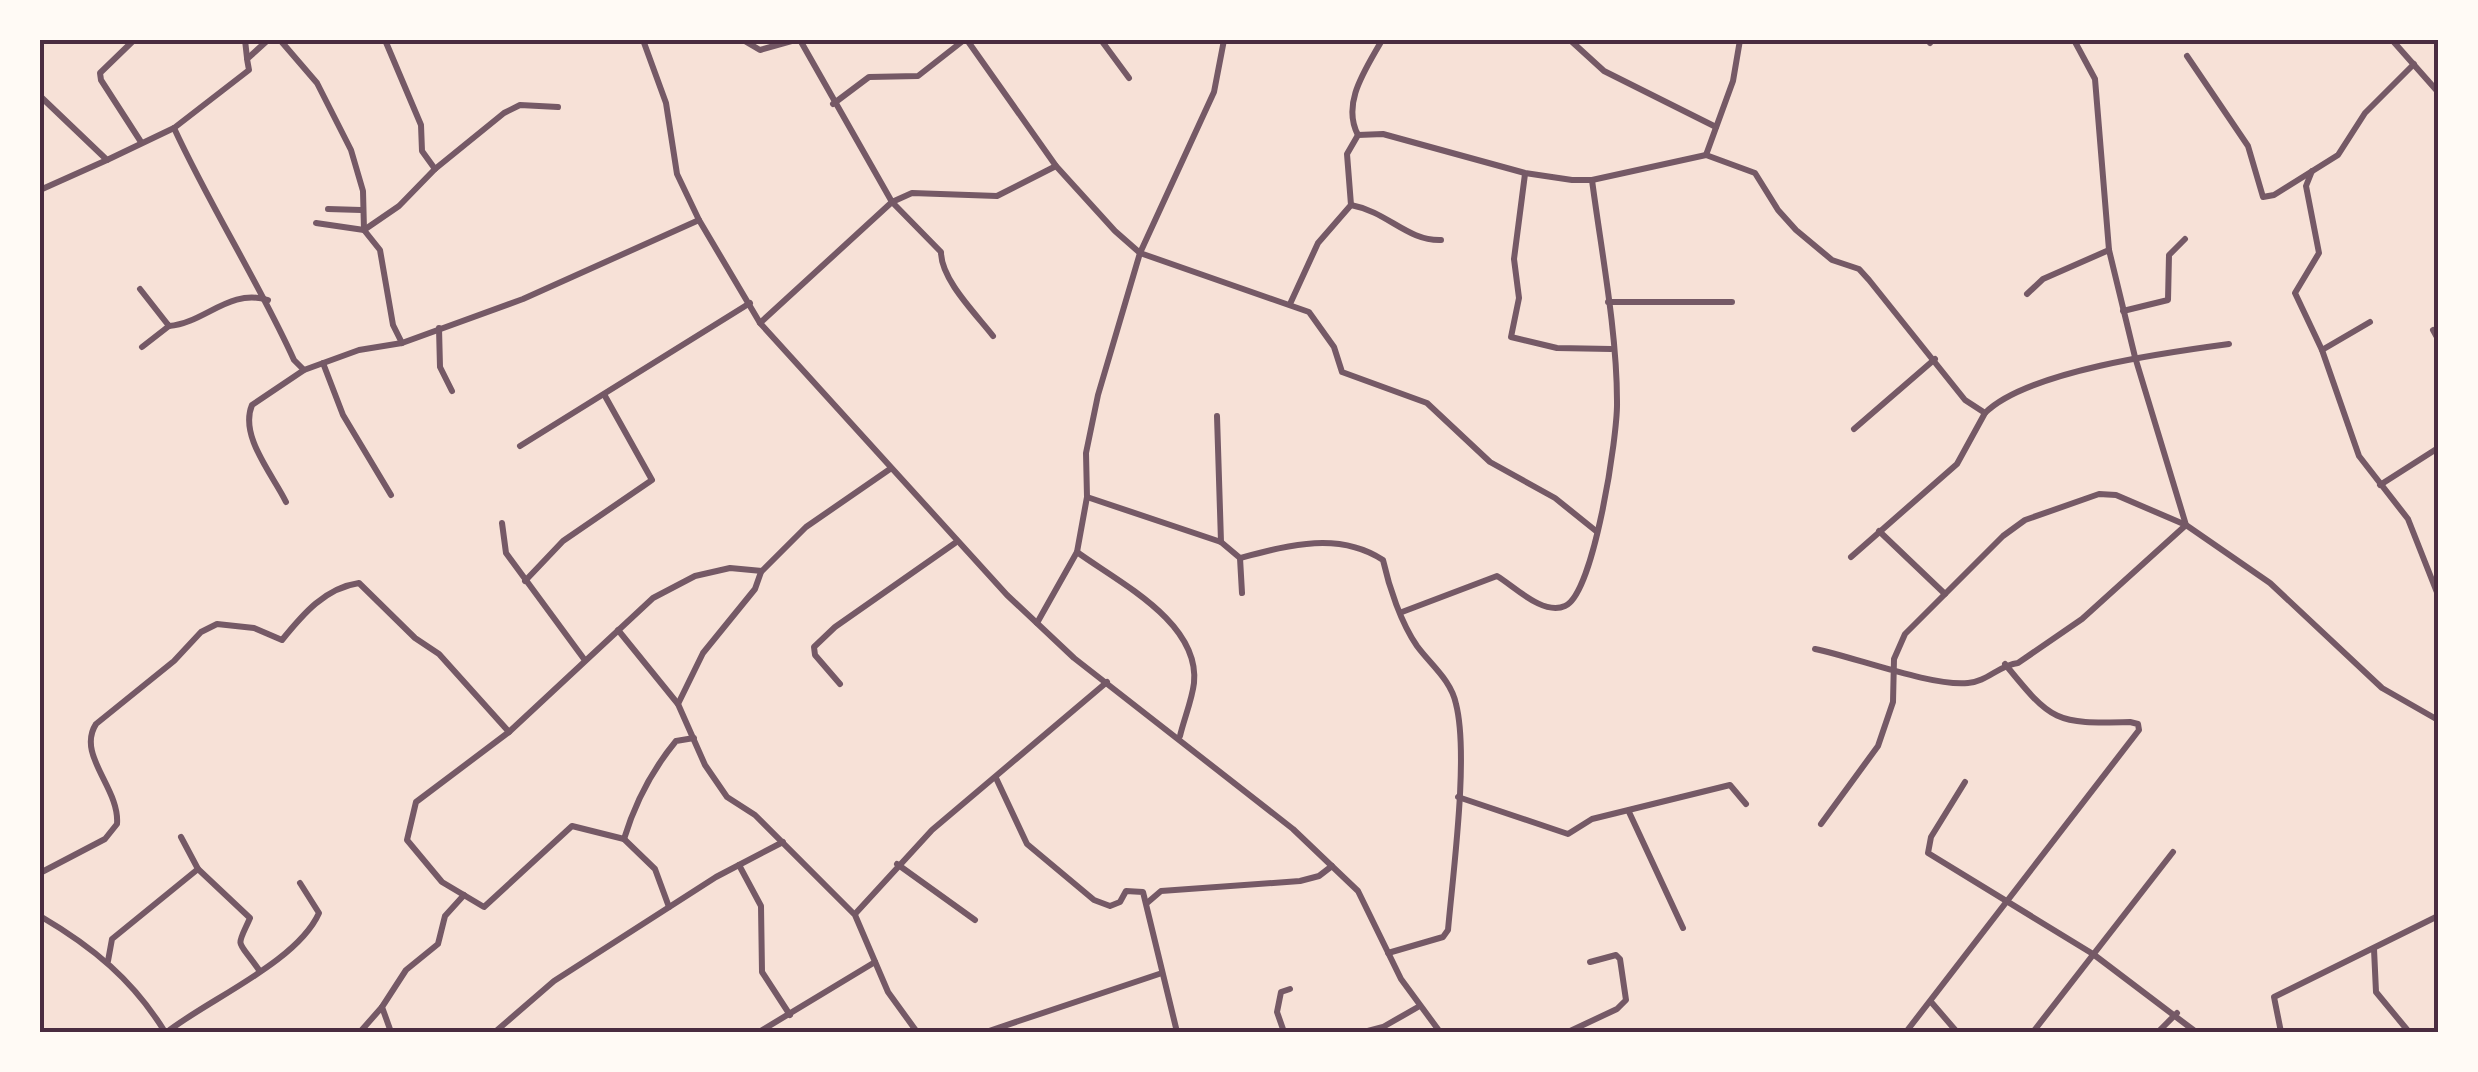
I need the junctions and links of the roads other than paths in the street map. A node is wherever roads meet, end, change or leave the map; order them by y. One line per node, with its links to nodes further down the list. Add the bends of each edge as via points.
1 (134, 40): 28 (street, via 100,80)
2 (244, 40): 18 (street)
3 (268, 40): 18 (street)
4 (280, 40): 40 (street, via 317,83 350,150 363,191)
5 (385, 40): 32 (street, via 421,124 422,151)
6 (643, 40): 41 (street, via 670,121 677,174)
7 (743, 40): 8 (street, via 760,50)
8 (797, 40): 23 (street)
9 (965, 40): 23 (street, via 918,76 869,78); 31 (street)
10 (1101, 40): 20 (street)
11 (1224, 40): 47 (street, via 1214,92)
12 (1382, 40): 27 (street, via 1352,106)
13 (1570, 40): 25 (street, via 1604,71)
14 (1740, 40): 25 (street)
15 (2074, 40): 46 (street, via 2095,79)
16 (2392, 40): 19 (street)
17 (2186, 56): 33 (street, via 2248,146 2263,196)
18 (247, 59): 26 (street, via 248,70)
19 (2414, 64): 21 (street); 33 (street, via 2365,113 2338,155)
20 (1129, 78)
21 (2438, 92)
22 (40, 96): 30 (street)
23 (833, 104): 37 (street)
24 (558, 107): 32 (street, via 520,105)
25 (1716, 127): 29 (street)
26 (174, 128): 28 (street); 50 (street, via 218,220)
27 (1358, 134): 34 (street, via 1383,134); 38 (street, via 1347,154)
28 (140, 142): 30 (street)
29 (1706, 154): 35 (street); 69 (street, via 1755,172 1796,230 1832,260 1859,270)
30 (108, 160): 36 (street)
31 (1056, 166): 37 (street, via 997,196 912,193); 47 (street)
32 (435, 168): 43 (street, via 408,199)
33 (2312, 171): 67 (street, via 2306,186 2319,253 2294,293)
34 (1525, 174): 35 (street); 66 (street, via 1511,337 1557,348)
35 (1592, 180): 51 (street)
36 (40, 190)
37 (892, 202): 57 (street); 61 (street, via 941,252 952,279)
38 (1350, 204): 45 (street, via 1378,210 1422,240); 54 (street, via 1318,243)
39 (328, 209): 40 (street)
40 (361, 210): 43 (street)
41 (699, 220): 53 (street); 59 (street)
42 (316, 224): 43 (street)
43 (364, 230): 63 (street, via 380,250)
44 (2185, 239): 55 (street, via 2169,255 2168,300)
45 (1440, 240)
46 (2108, 250): 49 (street, via 2043,279); 55 (street)
47 (1140, 253): 54 (street); 82 (street, via 1090,433)
48 (140, 289): 58 (street)
49 (2027, 294)
50 (268, 300): 58 (street, via 254,296 216,304 190,322); 71 (street)
51 (1608, 302): 52 (street); 66 (street)
52 (1732, 302)
53 (750, 303): 57 (street); 73 (street)
54 (1290, 304): 87 (street, via 1314,316 1342,372 1426,403 1490,462 1555,498)
55 (2123, 311): 68 (street)
56 (2370, 322): 67 (street)
57 (760, 323): 79 (street)
58 (169, 326): 65 (street)
59 (440, 328): 63 (street); 72 (street, via 440,367)
60 (2433, 330): 62 (street)
61 (994, 336)
62 (2438, 338)
63 (402, 343): 70 (street)
64 (2228, 344): 68 (street)
65 (142, 347)
66 (1611, 349): 87 (street, via 1618,400)
67 (2322, 350): 80 (street, via 2359,456)
68 (2134, 356): 74 (street, via 2029,389); 85 (street)
69 (1935, 359): 74 (street, via 1965,400); 76 (street)
70 (323, 363): 71 (street); 81 (street, via 330,391)
71 (304, 370): 83 (street, via 249,410 260,457)
72 (452, 391)
73 (606, 396): 77 (street); 94 (street, via 652,480 562,541)
74 (1985, 413): 86 (street, via 1957,464)
75 (1217, 416): 88 (street)
76 (1854, 429)
77 (520, 446)
78 (2438, 448): 80 (street)
79 (890, 469): 89 (street); 93 (street, via 806,528)
80 (2380, 485): 97 (street, via 2408,519)
81 (391, 496)
82 (1087, 497): 88 (street); 90 (street)
83 (286, 502)
84 (502, 523): 94 (street, via 506,553)
85 (2186, 524): 96 (street, via 2099,494 2024,520); 103 (street, via 2082,619 2018,664); 108 (street, via 2270,583 2382,688)
86 (1879, 531): 91 (street); 96 (street)
87 (1596, 532): 98 (street, via 1588,570 1565,606 1540,602 1497,576)
88 (1221, 542): 92 (street)
89 (955, 543): 99 (street); 106 (street, via 814,647)
90 (1077, 552): 99 (street); 110 (street, via 1180,634 1194,681)
91 (1851, 557)
92 (1240, 558): 95 (street); 98 (street, via 1334,540 1359,544 1383,560)
93 (762, 571): 100 (street, via 730,568 695,576 653,598); 107 (street, via 703,653)
94 (525, 582): 102 (street)
95 (1242, 593)
96 (1945, 594): 104 (street, via 1906,634)
97 (2438, 595)
98 (1402, 612): 114 (street, via 1456,704)
99 (1037, 623): 105 (street)
100 (618, 630): 102 (street); 107 (street)
101 (1815, 649): 104 (street)
102 (584, 658): 109 (street)
103 (2006, 664): 104 (street, via 1972,683); 130 (street, via 2043,710 2059,719 2130,722 2139,730)
104 (1896, 668): 117 (street, via 1878,746)
105 (1107, 682): 110 (street); 112 (street)
106 (840, 684)
107 (678, 704): 111 (street)
108 (2438, 720)
109 (509, 732): 126 (street, via 384,604 360,583 344,585 326,594 282,640 226,624 200,632 96,724 89,747 115,795 117,824 105,839); 128 (street, via 440,782 411,813 413,850)
110 (1180, 736): 124 (street)
111 (694, 738): 119 (street, via 676,741 662,758); 120 (street, via 726,798)
112 (996, 778): 122 (street); 129 (street, via 1026,844 1040,857 1094,900 1110,906 1134,888)
113 (1965, 782): 130 (street, via 1930,837 1928,853)
114 (1458, 797): 116 (street, via 1568,834 1592,819); 138 (street, via 1448,930)
115 (1746, 804): 116 (street, via 1730,785)
116 (1630, 812): 136 (street)
117 (1821, 824)
118 (181, 836): 125 (street)
119 (624, 839): 128 (street, via 572,826 484,907); 131 (street, via 655,869)
120 (783, 842): 123 (street); 132 (street)
121 (2173, 852): 139 (street)
122 (897, 864): 132 (street); 135 (street)
123 (740, 865): 131 (street); 150 (street, via 761,906 762,972)
124 (1332, 866): 129 (street, via 1300,880 1161,891); 138 (street, via 1358,891)
125 (198, 869): 140 (street, via 112,939); 143 (street, via 250,918 239,942)
126 (40, 873)
127 (300, 883): 143 (street, via 318,918)
128 (464, 895): 148 (street, via 445,916 438,944 406,970)
129 (1147, 903): 144 (street)
130 (2008, 904): 139 (street); 146 (street)
131 (670, 906): 154 (street, via 554,981)
132 (855, 914): 141 (street)
133 (40, 916): 140 (street)
134 (2438, 916): 137 (street)
135 (975, 920)
136 (1683, 928)
137 (2374, 950): 168 (street, via 2274,997); 169 (street, via 2376,992)
138 (1388, 954): 147 (street)
139 (2093, 954): 149 (street); 165 (street)
140 (108, 961): 151 (street)
141 (874, 962): 150 (street); 156 (street)
142 (1590, 962): 162 (street, via 1620,959 1626,1000)
143 (258, 970): 151 (street)
144 (1162, 973): 157 (street); 158 (street)
145 (1290, 989): 159 (street, via 1276,1002)
146 (1931, 1003): 163 (street); 164 (street)
147 (1418, 1007): 160 (street); 161 (street)
148 (382, 1008): 152 (street); 153 (street)
149 (2177, 1014): 166 (street); 167 (street)
150 (790, 1015): 155 (street)
151 (166, 1032)
152 (360, 1032)
153 (391, 1032)
154 (496, 1032)
155 (759, 1032)
156 (917, 1032)
157 (986, 1032)
158 (1177, 1032)
159 (1284, 1032)
160 (1364, 1032)
161 (1440, 1032)
162 (1568, 1032)
163 (1906, 1032)
164 (1957, 1032)
165 (2033, 1032)
166 (2158, 1032)
167 (2196, 1032)
168 (2280, 1032)
169 (2409, 1032)

